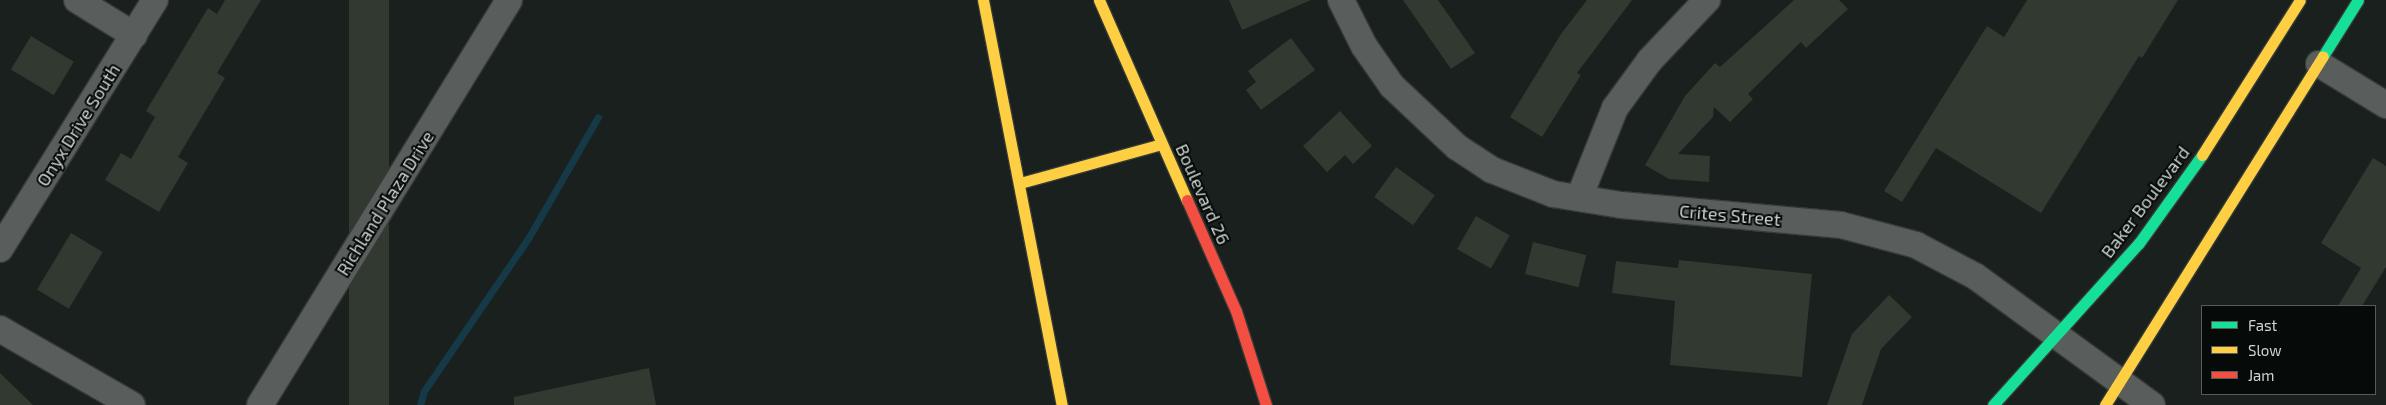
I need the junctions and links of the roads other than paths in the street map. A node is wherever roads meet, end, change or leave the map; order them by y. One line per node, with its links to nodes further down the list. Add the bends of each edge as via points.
1 (77, 0): 10 (street)
2 (155, 0): 10 (street, Onyx Drive South)
3 (509, 0): 21 (street, Richland Plaza Drive)
4 (984, 0): 14 (main road)
5 (1099, 0): 13 (main road, Boulevard 26)
6 (1341, 0): 15 (street, Crites Street, via 1364,46 1392,86 1457,147 1492,170 1553,194)
7 (1707, 0): 15 (street, via 1650,60 1615,108)
8 (2300, 0): 18 (main road, Baker Boulevard, via 2218,132 2139,243)
9 (2358, 0): 11 (main road)
10 (134, 35): 16 (street, Onyx Drive South)
11 (2319, 64): 12 (street); 19 (main road)
12 (2386, 105)
13 (1162, 144): 14 (main road); 23 (main road, Boulevard 26, via 1236,312)
14 (1020, 183): 22 (main road)
15 (1579, 198): 18 (street, Crites Street, via 1621,205 1841,225 1882,233 1916,244 1975,276)
16 (0, 249)
17 (0, 329): 20 (street)
18 (2056, 336): 19 (street, Crites Street); 24 (main road, Baker Boulevard)
19 (2120, 382): 25 (main road); 26 (street, Crites Street)
20 (132, 405)
21 (260, 405)
22 (1062, 405)
23 (1266, 405)
24 (1993, 405)
25 (2105, 405)
26 (2152, 405)

